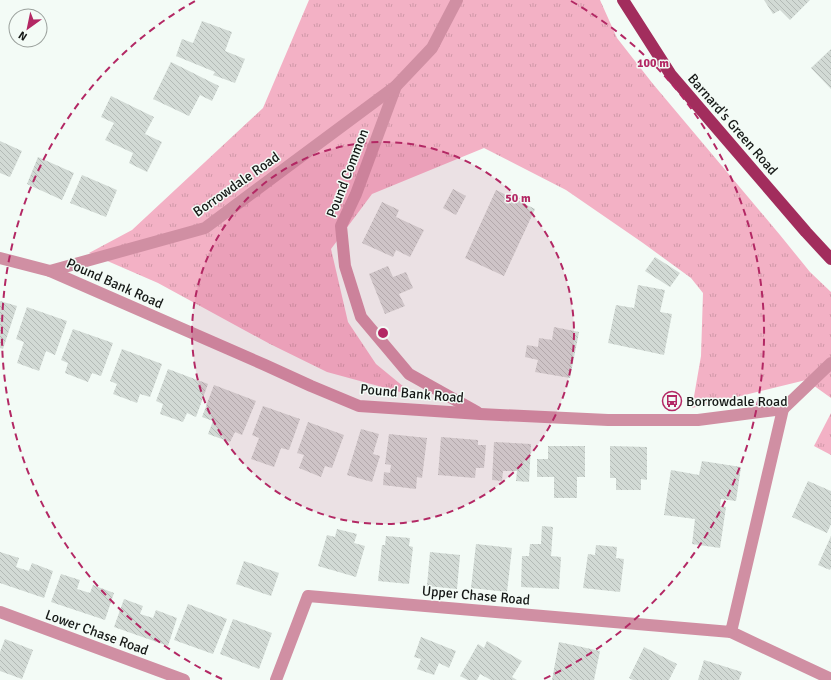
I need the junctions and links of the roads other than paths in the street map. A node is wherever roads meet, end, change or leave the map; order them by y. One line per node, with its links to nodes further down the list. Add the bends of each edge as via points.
1 (457, 0): 3 (street, Pound Common, via 432,48)
2 (623, 0): 5 (main road, Barnard's Green Road, via 671,74)
3 (396, 86): 6 (street, Borrowdale Road, via 205,228); 9 (street, Pound Common, via 356,194 341,226 345,266 361,317 409,374)
4 (0, 258): 6 (street, Pound Bank Road)
5 (831, 259)
6 (50, 271): 9 (street, Pound Bank Road, via 359,406)
7 (831, 362): 8 (street)
8 (783, 409): 9 (street, Pound Bank Road, via 698,420 608,420); 11 (street)
9 (480, 414)
10 (0, 612): 13 (street, Lower Chase Road)
11 (731, 632): 12 (street, Upper Chase Road); 14 (street, Upper Chase Road, via 308,596)
12 (831, 679)
13 (184, 680)
14 (276, 680)

